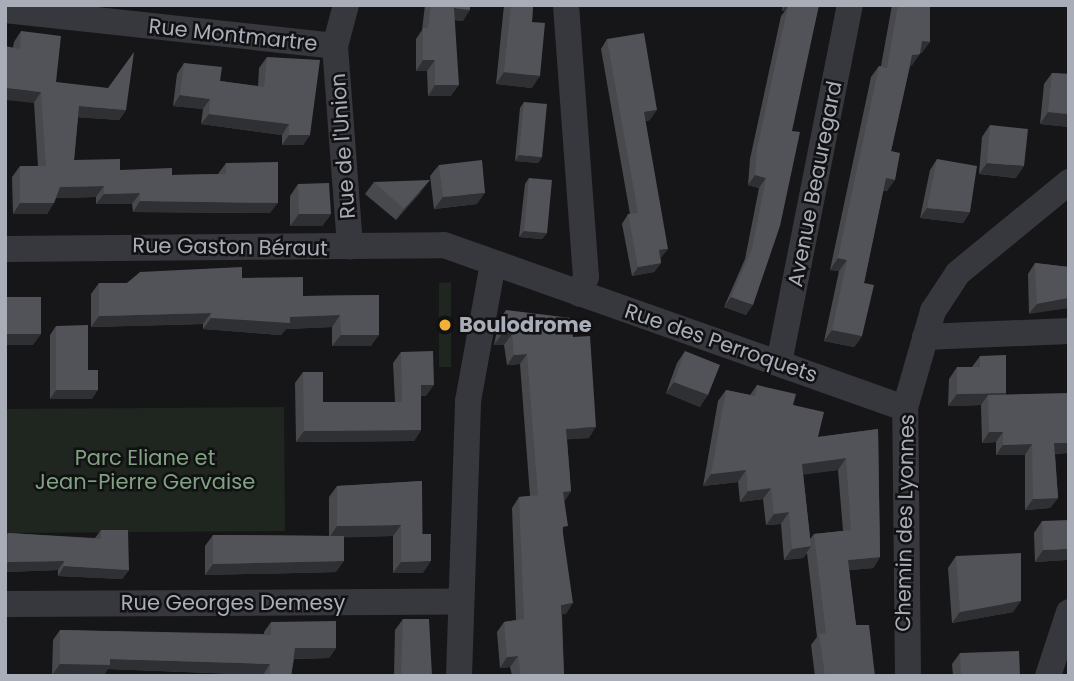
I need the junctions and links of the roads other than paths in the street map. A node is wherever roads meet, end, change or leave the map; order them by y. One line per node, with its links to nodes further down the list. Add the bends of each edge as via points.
1 (346, 5): 5 (street, Rue de l'Union)
2 (566, 5): 10 (street, via 586,277)
3 (850, 5): 13 (street, Avenue Beauregard)
4 (5, 10): 5 (street, Rue Montmartre)
5 (335, 46): 7 (street, Rue de l'Union)
6 (1069, 182): 12 (street, Chemin des Lyonnes, via 958,273 933,311)
7 (350, 246): 8 (street, Rue Gaston Béraut); 9 (street, Rue Gaston Béraut, via 444,245)
8 (5, 249)
9 (493, 263): 10 (street, Rue des Perroquets); 15 (street, via 468,401)
10 (579, 294): 13 (street, Rue des Perroquets)
11 (1069, 331): 12 (street)
12 (925, 337): 14 (street, Chemin des Lyonnes)
13 (779, 363): 14 (street, Rue des Perroquets)
14 (905, 408): 19 (street, Chemin des Lyonnes)
15 (460, 601): 16 (street, Rue Georges Demesy); 18 (street)
16 (5, 604)
17 (1069, 612): 20 (street)
18 (459, 676)
19 (908, 676)
20 (1048, 676)

